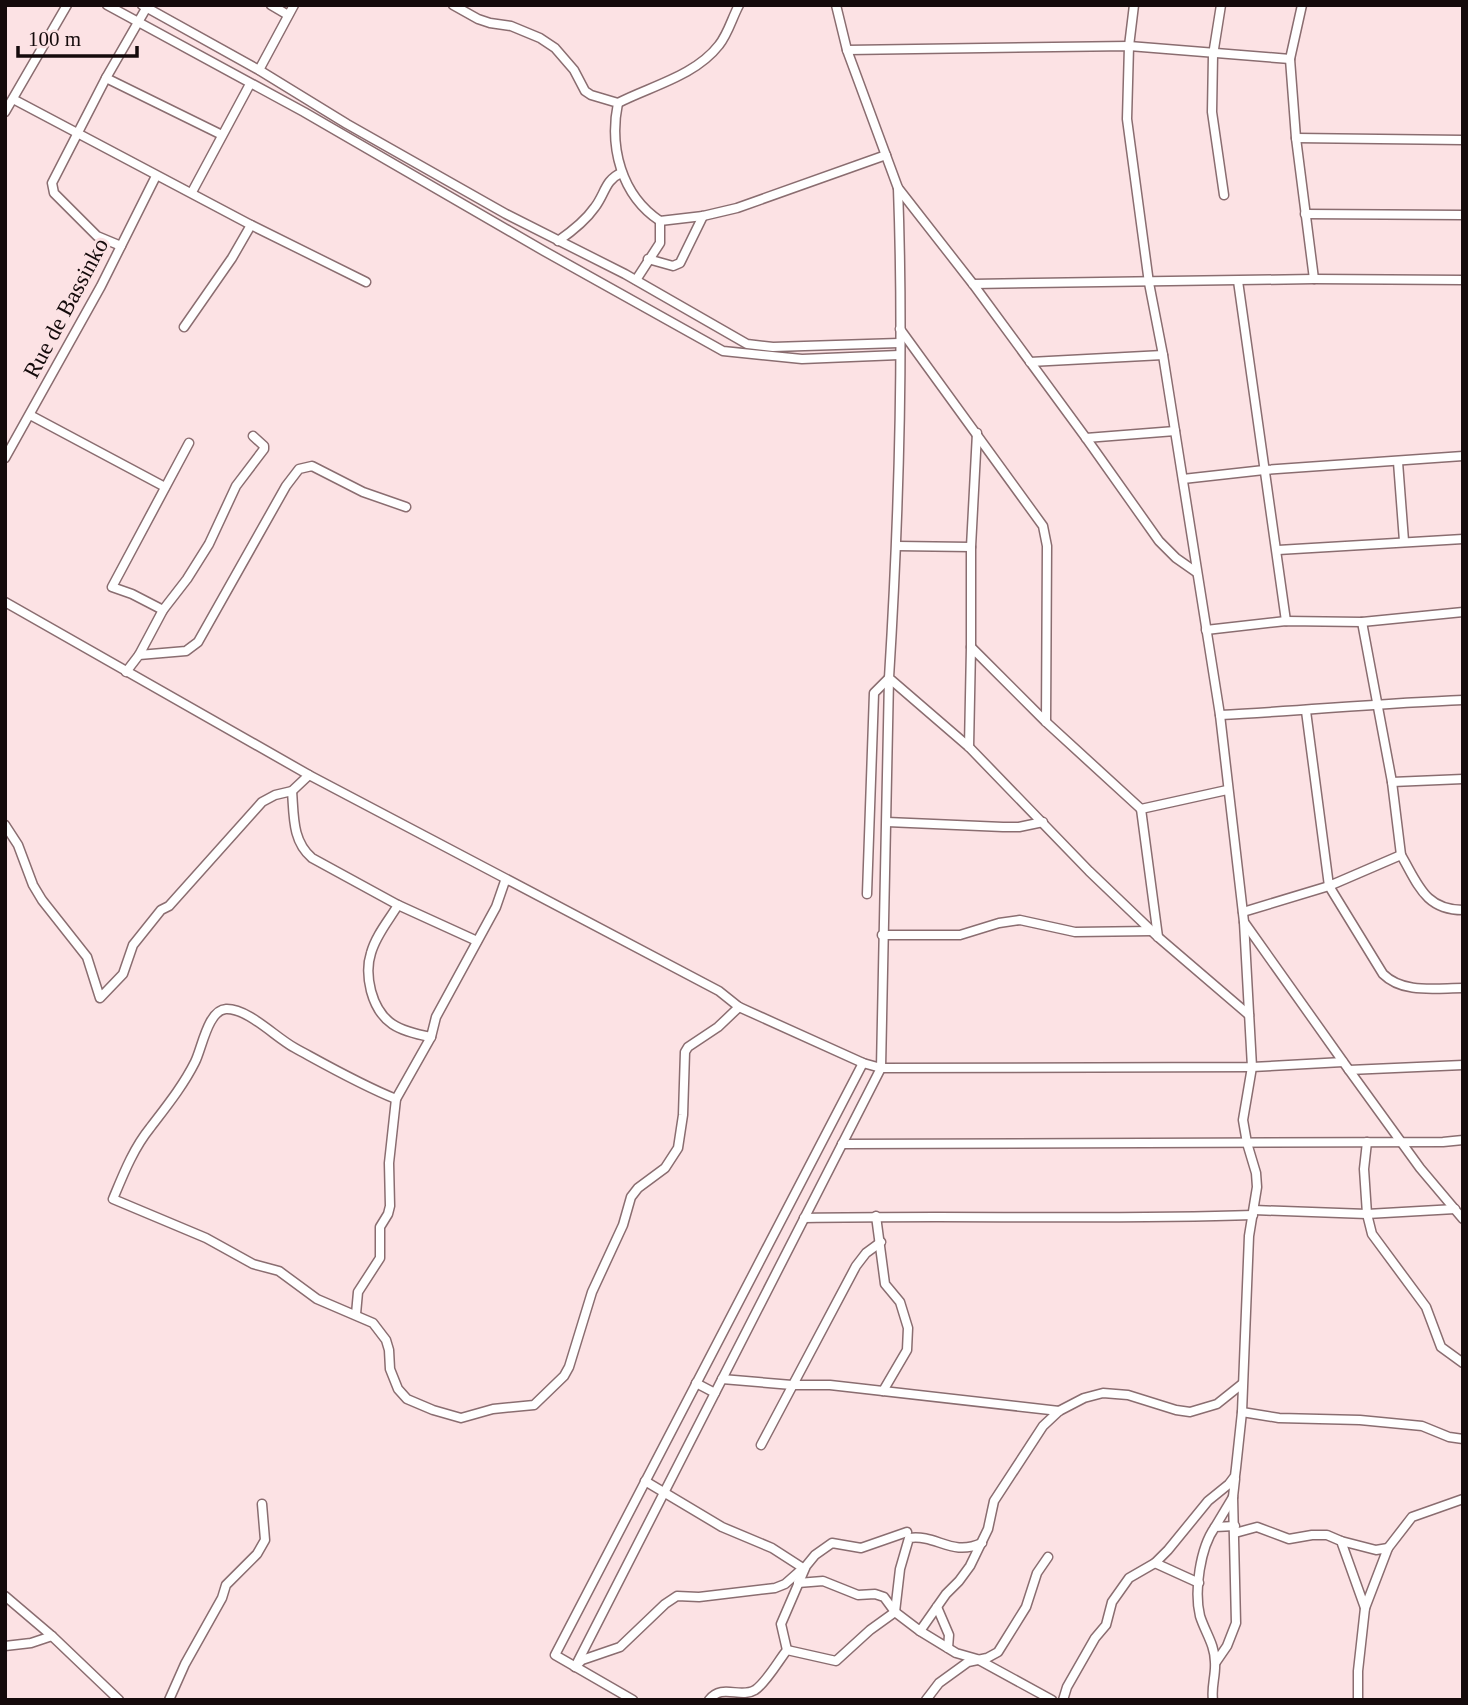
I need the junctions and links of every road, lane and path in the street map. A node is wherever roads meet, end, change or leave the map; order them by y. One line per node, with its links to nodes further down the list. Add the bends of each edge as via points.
1 (66, 5): 21 (street)
2 (107, 5): 13 (street)
3 (271, 5): 12 (street)
4 (294, 5): 12 (street)
5 (453, 5): 22 (street, via 478,19 540,38 574,70 585,91)
6 (740, 5): 22 (street, via 720,44 704,61)
7 (836, 5): 15 (street)
8 (1134, 5): 14 (street)
9 (1221, 5): 16 (street)
10 (1301, 5): 17 (street)
11 (145, 6): 13 (street); 18 (street)
12 (288, 15): 18 (street)
13 (138, 22): 19 (street); 20 (street)
14 (1129, 46): 15 (street); 16 (street); 47 (street, via 1127,119)
15 (848, 50): 28 (street)
16 (1213, 55): 17 (street); 33 (street, via 1212,112)
17 (1290, 59): 26 (street)
18 (259, 70): 39 (street)
19 (106, 78): 24 (street); 25 (street)
20 (250, 83): 25 (street); 52 (street, via 723,351 802,359)
21 (13, 99): 23 (street); 24 (street)
22 (618, 103): 29 (street, via 615,141)
23 (5, 112)
24 (77, 133): 30 (street); 40 (street, via 52,183 54,193 97,236)
25 (222, 135): 32 (street)
26 (1296, 138): 27 (street); 34 (street)
27 (1463, 140)
28 (886, 155): 31 (street); 36 (street)
29 (621, 173): 37 (street, via 646,212); 39 (street, via 612,177 592,211)
30 (156, 176): 32 (street); 40 (street, Rue de Bassinko)
31 (898, 188): 48 (street); 50 (street)
32 (192, 192): 38 (street)
33 (1224, 195)
34 (1305, 214): 35 (street); 42 (street)
35 (1463, 215)
36 (703, 216): 37 (street); 41 (street, via 680,263 673,266)
37 (660, 221): 41 (street, via 660,243)
38 (251, 225): 46 (street); 49 (street)
39 (558, 241): 43 (street)
40 (121, 246): 55 (street, Rue de Bassinko)
41 (648, 259): 43 (street)
42 (1314, 279): 44 (street); 45 (street)
43 (636, 280): 51 (street, via 747,344)
44 (1463, 280)
45 (1238, 281): 47 (street); 64 (street)
46 (366, 282)
47 (1149, 283): 48 (street); 53 (street)
48 (973, 284): 54 (street)
49 (184, 327)
50 (900, 329): 51 (street); 57 (street)
51 (900, 343): 52 (street)
52 (899, 355): 70 (street)
53 (1163, 355): 54 (street); 56 (street)
54 (1030, 362): 59 (street)
55 (30, 415): 62 (street, Rue de Bassinko); 66 (street)
56 (1175, 431): 59 (street); 65 (street)
57 (977, 433): 71 (street); 88 (street, via 1043,526 1046,537)
58 (253, 436): 75 (street, via 264,449 236,486 209,544)
59 (1086, 438): 73 (street, via 1159,541)
60 (189, 443): 66 (street)
61 (1463, 456): 63 (street)
62 (5, 458)
63 (1398, 462): 64 (street); 69 (street)
64 (1264, 470): 65 (street); 72 (street)
65 (1183, 479): 73 (street)
66 (165, 487): 75 (street, via 112,587)
67 (406, 507): 81 (street, via 312,466 299,469 198,642 186,651)
68 (1463, 539): 69 (street)
69 (1404, 541): 72 (street)
70 (897, 546): 71 (street); 83 (street)
71 (971, 547): 80 (street)
72 (1278, 550): 77 (street)
73 (1196, 572): 79 (street)
74 (5, 602): 82 (street)
75 (163, 610): 81 (street)
76 (1463, 612): 78 (street)
77 (1286, 621): 78 (street); 79 (street)
78 (1362, 622): 85 (street)
79 (1206, 630): 87 (street)
80 (971, 647): 88 (street); 89 (street)
81 (139, 655): 82 (street)
82 (126, 672): 90 (street)
83 (889, 678): 89 (street); 96 (street); 102 (street, via 874,693)
84 (1463, 699): 85 (street)
85 (1377, 703): 86 (street); 92 (street)
86 (1306, 711): 87 (street); 101 (street)
87 (1220, 715): 93 (street)
88 (1046, 722): 95 (street)
89 (969, 747): 97 (street)
90 (309, 775): 94 (street); 100 (street)
91 (1463, 779): 92 (street)
92 (1392, 782): 99 (street)
93 (1227, 790): 95 (street); 105 (street)
94 (292, 791): 98 (street, via 262,802 158,913 134,945 123,974 100,998 87,957 41,900); 103 (street, via 303,850)
95 (1141, 809): 107 (street)
96 (887, 822): 97 (street, via 1019,827); 108 (street)
97 (1043, 822): 107 (street)
98 (5, 825)
99 (1401, 855): 101 (street); 104 (street, via 1436,906)
100 (505, 881): 109 (street); 111 (street, via 719,991)
101 (1329, 886): 105 (street); 110 (street, via 1391,982 1415,988)
102 (867, 894)
103 (398, 905): 109 (street); 113 (street, via 370,953 368,969 376,1010 411,1033)
104 (1463, 910)
105 (1243, 912): 106 (street)
106 (1244, 922): 112 (street); 114 (street)
107 (1155, 934): 108 (street, via 1075,932 1020,920 960,935); 112 (street)
108 (882, 935): 118 (street)
109 (477, 941): 113 (street, via 436,1017)
110 (1463, 988)
111 (739, 1007): 115 (street); 133 (street, via 685,1052 678,1148 665,1168 631,1197 592,1292 569,1367 534,1405 461,1418 407,1399 393,1380 389,1350 380,1330)
112 (1249, 1015): 117 (street)
113 (432, 1037): 120 (street)
114 (1343, 1062): 117 (street); 119 (street)
115 (863, 1063): 118 (street); 136 (street)
116 (1463, 1065): 119 (street)
117 (1252, 1067): 118 (street); 124 (street, via 1244,1107)
118 (881, 1068): 125 (street)
119 (1349, 1070): 123 (street)
120 (396, 1099): 133 (street, via 390,1206 380,1227 380,1258 358,1292); 133 (street, via 295,1048 241,1012 217,1012 194,1065 128,1163 113,1199 206,1238 253,1264 279,1271 317,1299)
121 (1463, 1140): 123 (street)
122 (1367, 1142): 123 (street); 124 (street); 128 (street)
123 (1403, 1142): 126 (street)
124 (1247, 1143): 125 (street); 127 (street, via 1256,1173)
125 (842, 1144): 130 (street)
126 (1455, 1209): 128 (street); 131 (street)
127 (1253, 1212): 128 (street); 129 (street, via 1143,1219); 137 (street)
128 (1367, 1214): 134 (street, via 1372,1234 1426,1307 1441,1347)
129 (876, 1216): 130 (street); 132 (street)
130 (804, 1218): 135 (street)
131 (1463, 1219)
132 (881, 1242): 138 (street, via 856,1266); 139 (street, via 885,1284 900,1302 908,1328 907,1350)
133 (356, 1314)
134 (1463, 1363)
135 (722, 1379): 138 (street); 140 (street)
136 (696, 1383): 140 (street); 146 (street)
137 (1242, 1384): 141 (street, via 1217,1404 1190,1412 1103,1393); 142 (street)
138 (792, 1385): 139 (street); 144 (street)
139 (883, 1391): 141 (street)
140 (715, 1393): 147 (street)
141 (1059, 1411): 155 (street, via 1043,1426 994,1501)
142 (1242, 1412): 143 (street, via 1422,1426); 145 (street)
143 (1463, 1439)
144 (761, 1445)
145 (1235, 1476): 148 (street); 158 (street)
146 (645, 1481): 147 (street); 175 (street, via 555,1655)
147 (664, 1492): 159 (street); 175 (street)
148 (1233, 1497): 151 (street); 152 (street)
149 (1463, 1499): 156 (street, via 1412,1517)
150 (262, 1504): 180 (street, via 265,1540 257,1555 226,1585)
151 (1215, 1527): 152 (street); 161 (street, via 1203,1550)
152 (1235, 1529): 154 (street, via 1257,1527 1289,1539 1327,1535); 174 (street, via 1236,1623)
153 (907, 1532): 159 (street, via 860,1548 832,1543)
154 (1341, 1541): 156 (street, via 1376,1550); 164 (street)
155 (982, 1543): 163 (street); 165 (street, via 957,1549 909,1538)
156 (1388, 1548): 164 (street)
157 (1048, 1558): 173 (street, via 1006,1641 998,1651)
158 (1154, 1563): 161 (street); 176 (street, via 1129,1578 1112,1602 1106,1625)
159 (804, 1567): 160 (street); 175 (street, via 775,1588 677,1597 620,1647 582,1660)
160 (799, 1583): 165 (street, via 823,1581 858,1595 875,1594 889,1601); 172 (street, via 781,1624)
161 (1199, 1583): 174 (street, via 1200,1615)
162 (5, 1596): 169 (street)
163 (937, 1607): 166 (street); 167 (street)
164 (1365, 1608): 184 (street)
165 (895, 1612): 168 (street); 172 (street, via 836,1661)
166 (927, 1621): 167 (street); 168 (street)
167 (944, 1626): 171 (street)
168 (920, 1631): 171 (street)
169 (52, 1636): 170 (street); 179 (street)
170 (5, 1646)
171 (948, 1648): 173 (street)
172 (787, 1650): 182 (street, via 753,1691 726,1690)
173 (978, 1659): 177 (street); 183 (street, via 947,1676)
174 (1216, 1662): 178 (street)
175 (575, 1668): 181 (street)
176 (1064, 1696): 177 (street)
177 (1048, 1698)
178 (1212, 1698)
179 (119, 1700)
180 (169, 1700)
181 (633, 1700)
182 (709, 1700)
183 (926, 1700)
184 (1358, 1700)

